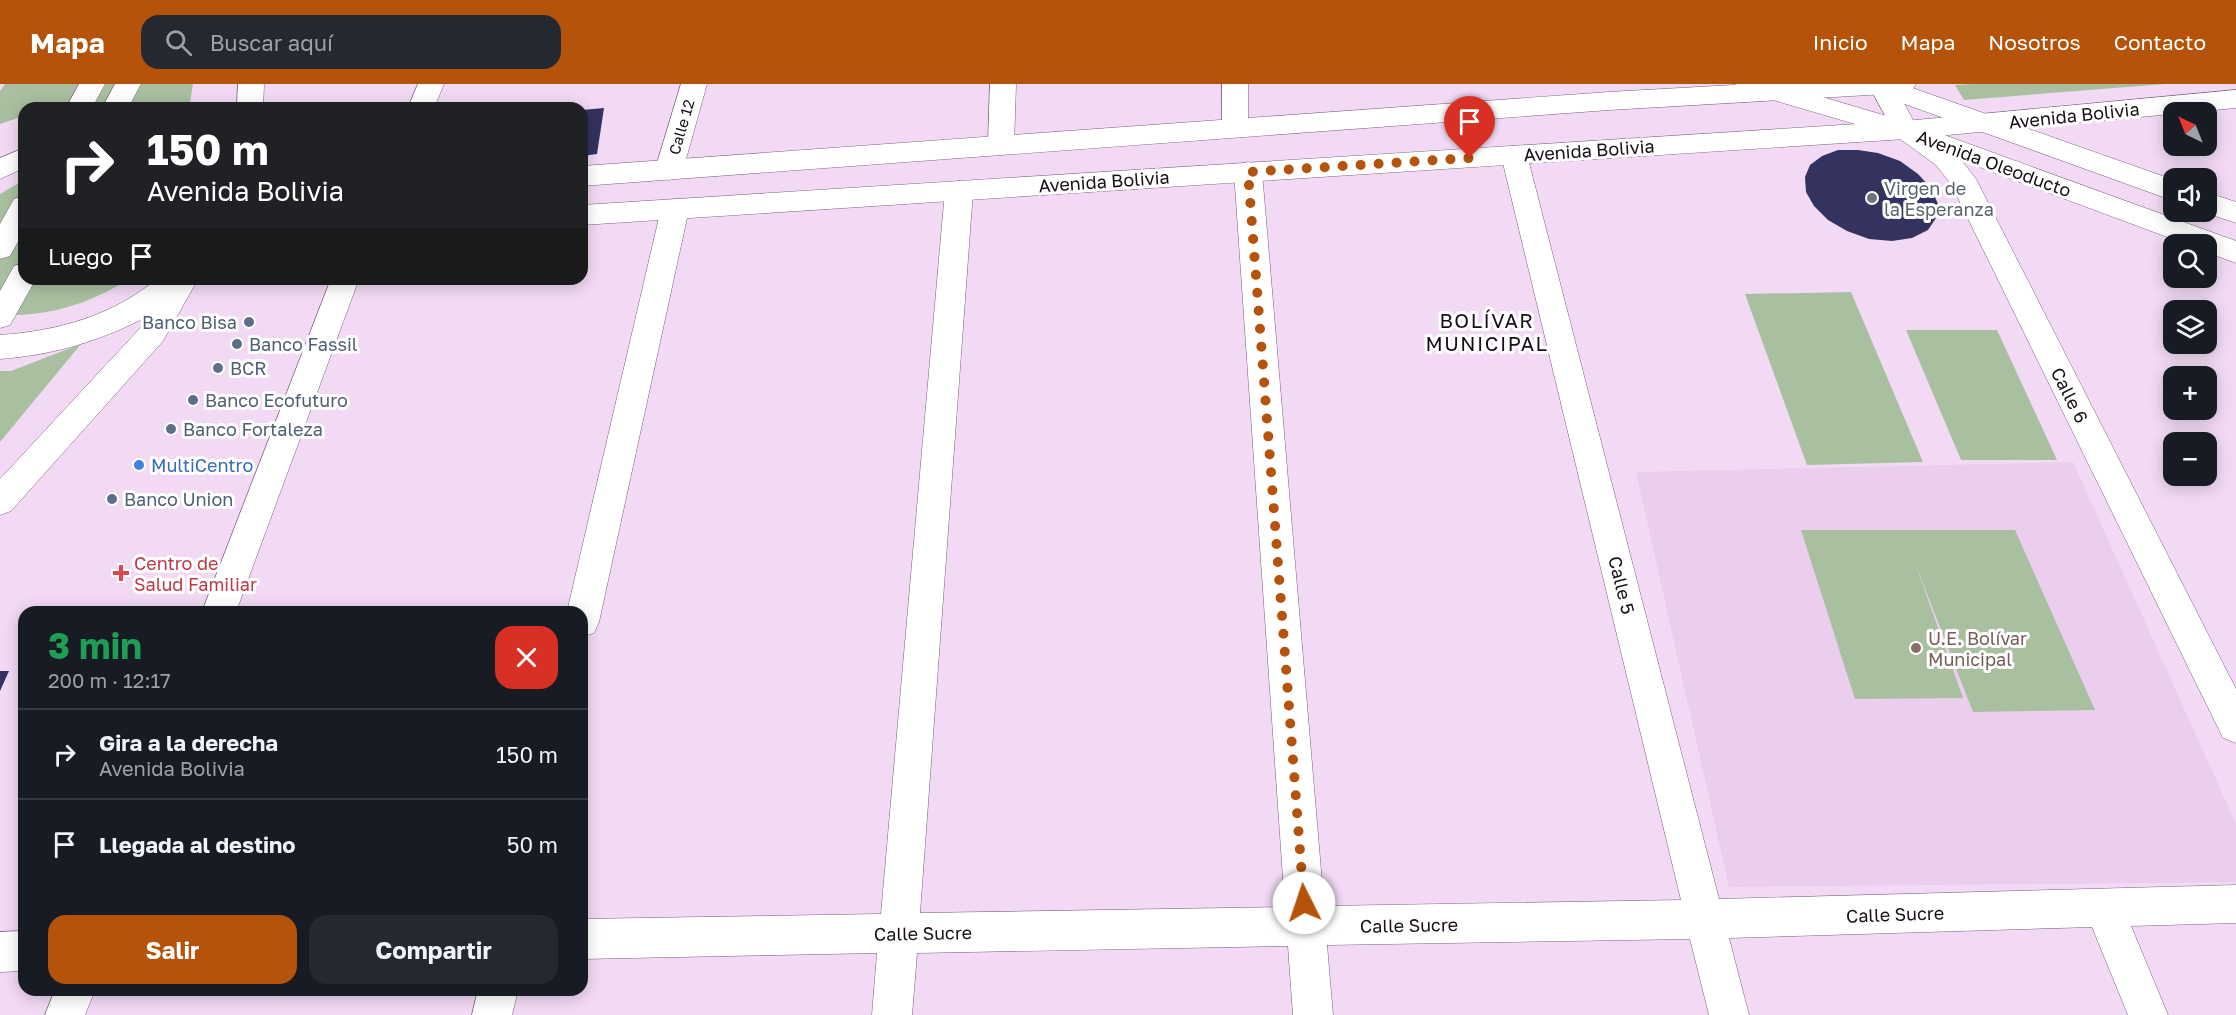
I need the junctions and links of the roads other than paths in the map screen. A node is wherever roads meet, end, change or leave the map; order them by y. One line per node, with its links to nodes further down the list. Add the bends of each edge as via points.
1 (93, 84): 12 (main road)
2 (128, 84): 13 (main road)
3 (251, 84): 14 (main road)
4 (431, 84): 15 (main road)
5 (693, 84): 23 (main road, Calle 12)
6 (1003, 84): 19 (main road)
7 (1234, 84): 17 (main road)
8 (1748, 84): 10 (main road, Avenida Oleoducto)
9 (1885, 85): 10 (main road); 16 (main road, Avenida Oleoducto); 18 (main road, Calle 6)
10 (1773, 92): 17 (main road); 18 (main road, Avenida Oleoducto)
11 (2236, 99): 16 (main road, Avenida Bolivia)
12 (82, 102)
13 (118, 102)
14 (250, 102)
15 (424, 102)
16 (1981, 124): 18 (main road, Avenida Bolivia); 26 (main road, Avenida Oleoducto)
17 (1235, 128): 19 (main road)
18 (1905, 130): 20 (main road, Avenida Bolivia); 34 (main road, Avenida Oleoducto); 44 (main road, Calle 6, via 1945,158 1962,179)
19 (1001, 145): 23 (main road)
20 (1514, 155): 24 (main road, Avenida Bolivia); 47 (main road, Calle 5)
21 (18, 160): 22 (main road)
22 (0, 169)
23 (669, 170): 25 (main road)
24 (1248, 172): 27 (main road, Avenida Bolivia); 48 (main road)
25 (588, 176)
26 (2163, 187)
27 (959, 191): 29 (main road, Avenida Bolivia); 49 (main road)
28 (2217, 206): 30 (main road)
29 (675, 209): 31 (main road, Avenida Bolivia); 43 (main road)
30 (2236, 213)
31 (588, 215)
32 (18, 217): 33 (main road)
33 (0, 249)
34 (2236, 252)
35 (18, 285): 39 (main road)
36 (169, 285): 40 (main road, via 144,304 85,332 53,341)
37 (181, 285): 41 (main road, via 153,333)
38 (343, 285): 42 (main road)
39 (0, 317)
40 (0, 347)
41 (0, 501)
42 (221, 606)
43 (586, 606)
44 (2236, 726)
45 (2236, 904): 46 (main road, Calle Sucre)
46 (2104, 908): 47 (main road, Calle Sucre); 60 (main road)
47 (1705, 919): 48 (main road, Calle Sucre); 59 (main road, Calle 5)
48 (1306, 926): 49 (main road, Calle Sucre); 58 (main road)
49 (898, 933): 50 (main road, Calle Sucre); 57 (main road)
50 (588, 939)
51 (18, 951): 52 (main road)
52 (0, 952)
53 (73, 996): 55 (main road)
54 (497, 996): 56 (main road)
55 (65, 1015)
56 (492, 1015)
57 (892, 1015)
58 (1313, 1015)
59 (1729, 1015)
60 (2148, 1015)

